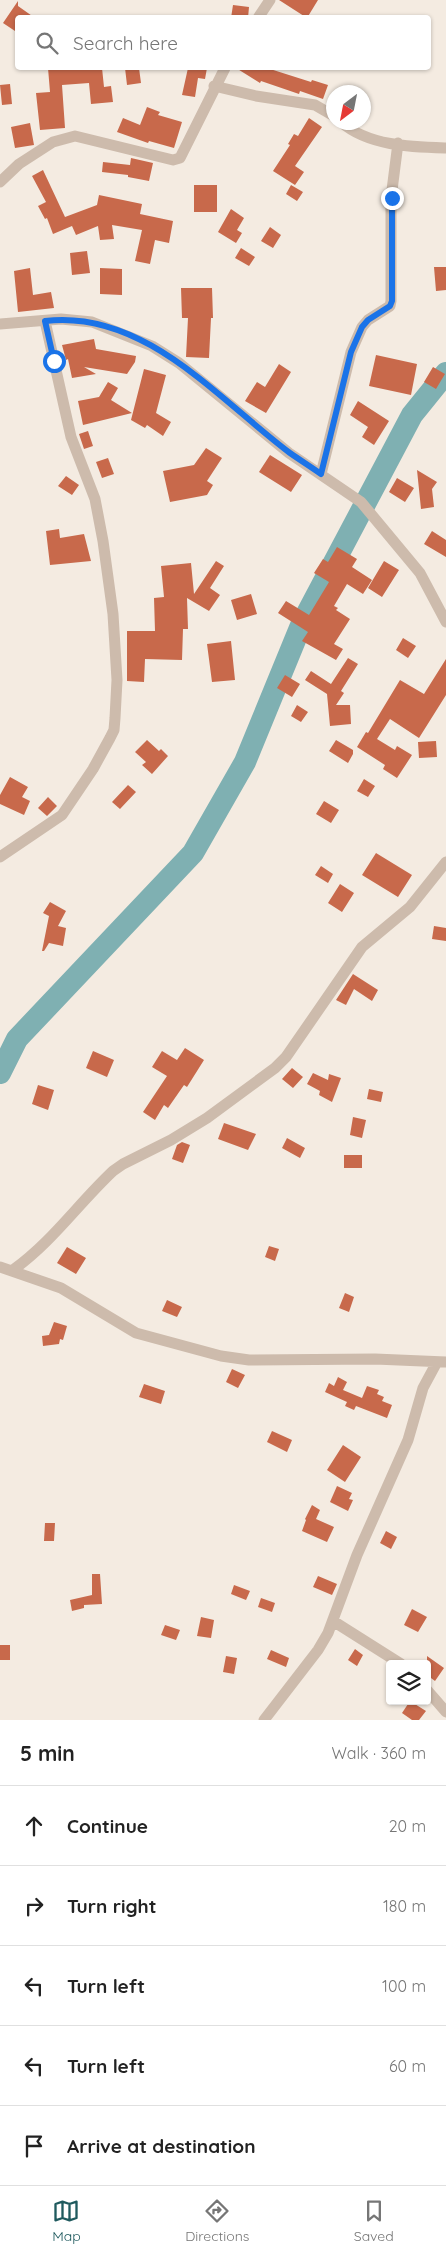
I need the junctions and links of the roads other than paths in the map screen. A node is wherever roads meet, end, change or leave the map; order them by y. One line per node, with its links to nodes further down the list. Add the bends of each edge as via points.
1 (270, 0): 2 (street)
2 (260, 15)
3 (224, 70): 4 (street)
4 (214, 86): 5 (street, via 314,105); 9 (street, via 178,159 75,136 53,142 19,164)
5 (326, 112)
6 (353, 130): 7 (street, via 376,140)
7 (398, 143): 8 (street); 12 (street, via 392,198 392,301 362,327 351,352)
8 (446, 148)
9 (0, 182)
10 (45, 321): 11 (street); 12 (street, via 92,322 152,346 179,363); 14 (street, via 71,437 95,499 103,541 116,661 116,718 114,730 93,769 62,815)
11 (0, 324)
12 (321, 474): 13 (street, via 361,502 372,514 420,573)
13 (446, 622)
14 (0, 857)
15 (446, 862): 17 (street, via 410,906 362,947 276,1068 207,1118 112,1171 35,1254)
16 (0, 1267): 17 (street)
17 (12, 1270): 18 (street, via 61,1288 136,1333 221,1356 249,1360)
18 (442, 1362): 19 (street, via 424,1388 408,1440 357,1555)
19 (333, 1621): 20 (street); 23 (street, via 318,1650)
20 (395, 1660)
21 (431, 1695): 22 (street)
22 (446, 1712)
23 (264, 1720)

